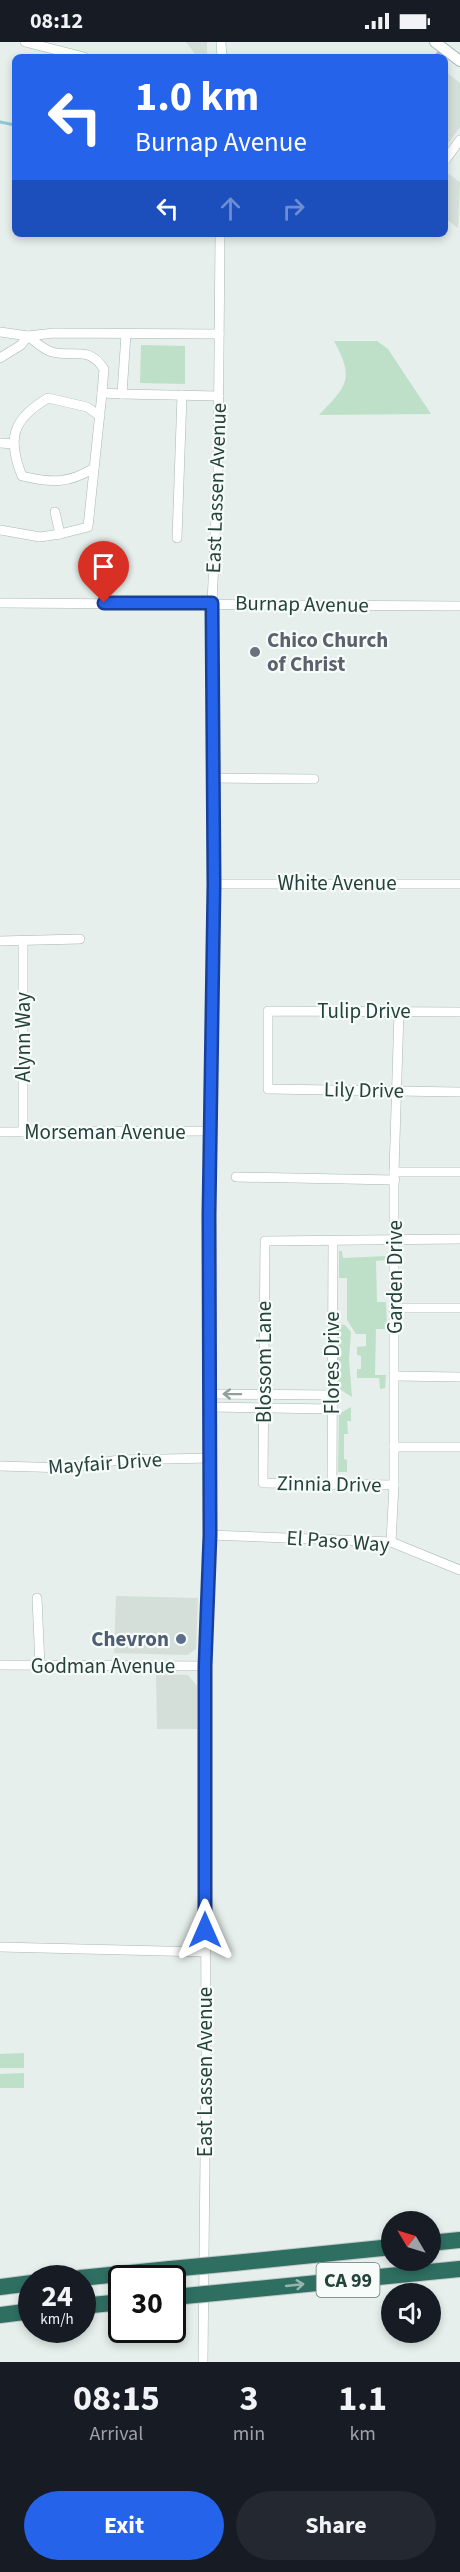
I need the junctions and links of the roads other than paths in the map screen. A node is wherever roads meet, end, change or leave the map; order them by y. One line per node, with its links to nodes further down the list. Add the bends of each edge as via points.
1 (25, 42): 3 (street)
2 (436, 43): 4 (street)
3 (72, 54)
4 (456, 58)
5 (460, 140): 6 (street)
6 (448, 156)
7 (220, 237): 10 (street, East Lassen Avenue)
8 (0, 332): 11 (street)
9 (126, 334): 10 (street); 11 (street); 14 (street)
10 (219, 334): 16 (street, East Lassen Avenue)
11 (28, 336): 12 (street); 13 (street, via 51,352 95,357 104,369)
12 (0, 358)
13 (102, 393): 14 (street); 17 (street)
14 (122, 394): 15 (street)
15 (182, 395): 16 (street); 24 (street)
16 (219, 396): 26 (street, East Lassen Avenue)
17 (100, 416): 19 (street, via 87,407 48,398 29,409 17,427); 20 (street)
18 (0, 443): 19 (street)
19 (14, 444): 20 (street, via 12,452 22,476 47,482 76,479)
20 (94, 468): 23 (street, via 88,527)
21 (55, 512): 23 (street)
22 (0, 530): 23 (street, via 40,537)
23 (60, 534)
24 (177, 538)
25 (0, 603): 26 (street, Burnap Avenue)
26 (212, 603): 27 (street, Burnap Avenue); 28 (street, East Lassen Avenue)
27 (460, 606)
28 (214, 778): 29 (street); 30 (street, East Lassen Avenue)
29 (314, 779)
30 (214, 884): 31 (street, White Avenue); 40 (street, East Lassen Avenue)
31 (460, 884)
32 (80, 939): 34 (street)
33 (0, 942): 34 (street)
34 (23, 942): 42 (street, Alynn Way)
35 (399, 1012): 36 (street, Tulip Drive); 37 (street, Tulip Drive, via 268,1011); 38 (street, Garden Drive)
36 (460, 1012)
37 (268, 1089): 38 (street, Lily Drive)
38 (397, 1090): 39 (street, Lily Drive); 44 (street, Garden Drive)
39 (460, 1092)
40 (210, 1131): 42 (street, Morseman Avenue); 53 (street, East Lassen Avenue)
41 (0, 1132): 42 (street, Morseman Avenue)
42 (23, 1132)
43 (460, 1172): 44 (street)
44 (394, 1176): 45 (street); 46 (street, Garden Drive)
45 (236, 1177)
46 (395, 1239): 47 (street); 48 (street); 49 (street, Garden Drive)
47 (460, 1239)
48 (333, 1242): 54 (street, Blossom Lane, via 265,1241); 55 (street, Flores Drive)
49 (394, 1308): 50 (street); 51 (street, Garden Drive)
50 (460, 1308)
51 (395, 1376): 52 (street); 59 (street, Garden Drive)
52 (460, 1377)
53 (210, 1394): 54 (street, one-way to 53); 56 (street, East Lassen Avenue)
54 (264, 1395): 55 (street); 57 (street, Blossom Lane)
55 (332, 1395): 58 (street, Flores Drive)
56 (210, 1407): 57 (street); 61 (street, East Lassen Avenue)
57 (264, 1408): 58 (street); 63 (street, Blossom Lane)
58 (332, 1409): 64 (street, Flores Drive)
59 (394, 1447): 60 (street, Zinnia Drive); 65 (street, Garden Drive)
60 (460, 1447)
61 (210, 1458): 62 (street, Mayfair Drive, via 119,1460 67,1468); 66 (street, East Lassen Avenue)
62 (0, 1466)
63 (263, 1483): 64 (street, Zinnia Drive)
64 (332, 1485): 65 (street, Zinnia Drive)
65 (394, 1485): 67 (street, Garden Drive)
66 (210, 1535): 67 (street, El Paso Way); 72 (street, East Lassen Avenue)
67 (391, 1542): 68 (street, El Paso Way)
68 (460, 1570)
69 (37, 1598): 71 (street)
70 (0, 1665): 71 (street, Godman Avenue)
71 (40, 1666): 72 (street, Godman Avenue)
72 (205, 1666): 74 (street, East Lassen Avenue)
73 (0, 1947): 74 (street)
74 (205, 1952): 85 (street, East Lassen Avenue)
75 (460, 2240): 76 (highway)
76 (441, 2242)
77 (381, 2248): 79 (highway, CA 99, bridge)
78 (460, 2269): 82 (highway, CA 99, one-way to 78, bridge)
79 (96, 2276)
80 (18, 2285): 81 (highway)
81 (0, 2287)
82 (186, 2296)
83 (18, 2313): 84 (highway)
84 (0, 2315)
85 (203, 2362)

